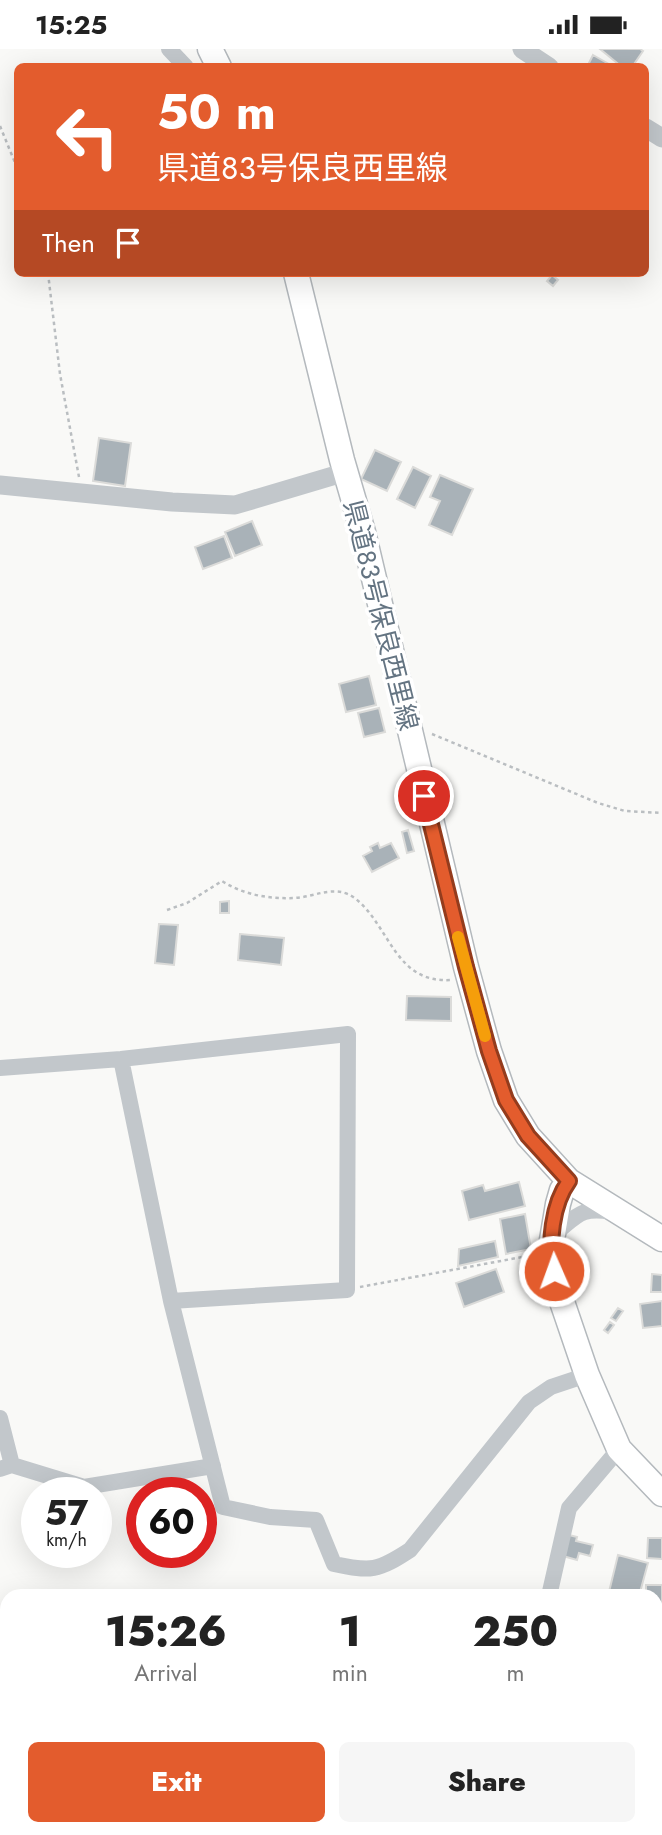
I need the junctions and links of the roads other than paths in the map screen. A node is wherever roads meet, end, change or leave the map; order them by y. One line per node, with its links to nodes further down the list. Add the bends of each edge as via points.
1 (169, 49): 3 (street)
2 (522, 49): 4 (street)
3 (182, 63)
4 (543, 63)
5 (297, 277): 6 (main road, 県道83号保良西里線)
6 (346, 472): 7 (street, via 235,505); 10 (main road, 県道83号保良西里線, via 489,1051 506,1100 528,1136)
7 (0, 485)
8 (121, 1059): 9 (street); 14 (street); 14 (street, via 348,1034 347,1290)
9 (0, 1068)
10 (569, 1181): 11 (main road, 県道83号保良西里線); 13 (main road, via 558,1204)
11 (618, 1213): 12 (main road, 県道83号保良西里線); 13 (street, via 594,1208 578,1214)
12 (662, 1239)
13 (551, 1244): 15 (main road, via 558,1290)
14 (171, 1301): 18 (street)
15 (587, 1375): 17 (main road); 18 (street, via 551,1387 529,1402 410,1550 386,1566 363,1570 334,1564 316,1520 223,1507)
16 (0, 1418): 19 (street)
17 (619, 1449): 20 (main road); 21 (street, via 569,1508)
18 (213, 1466): 19 (street, via 84,1487)
19 (6, 1467)
20 (662, 1494)
21 (551, 1589)

